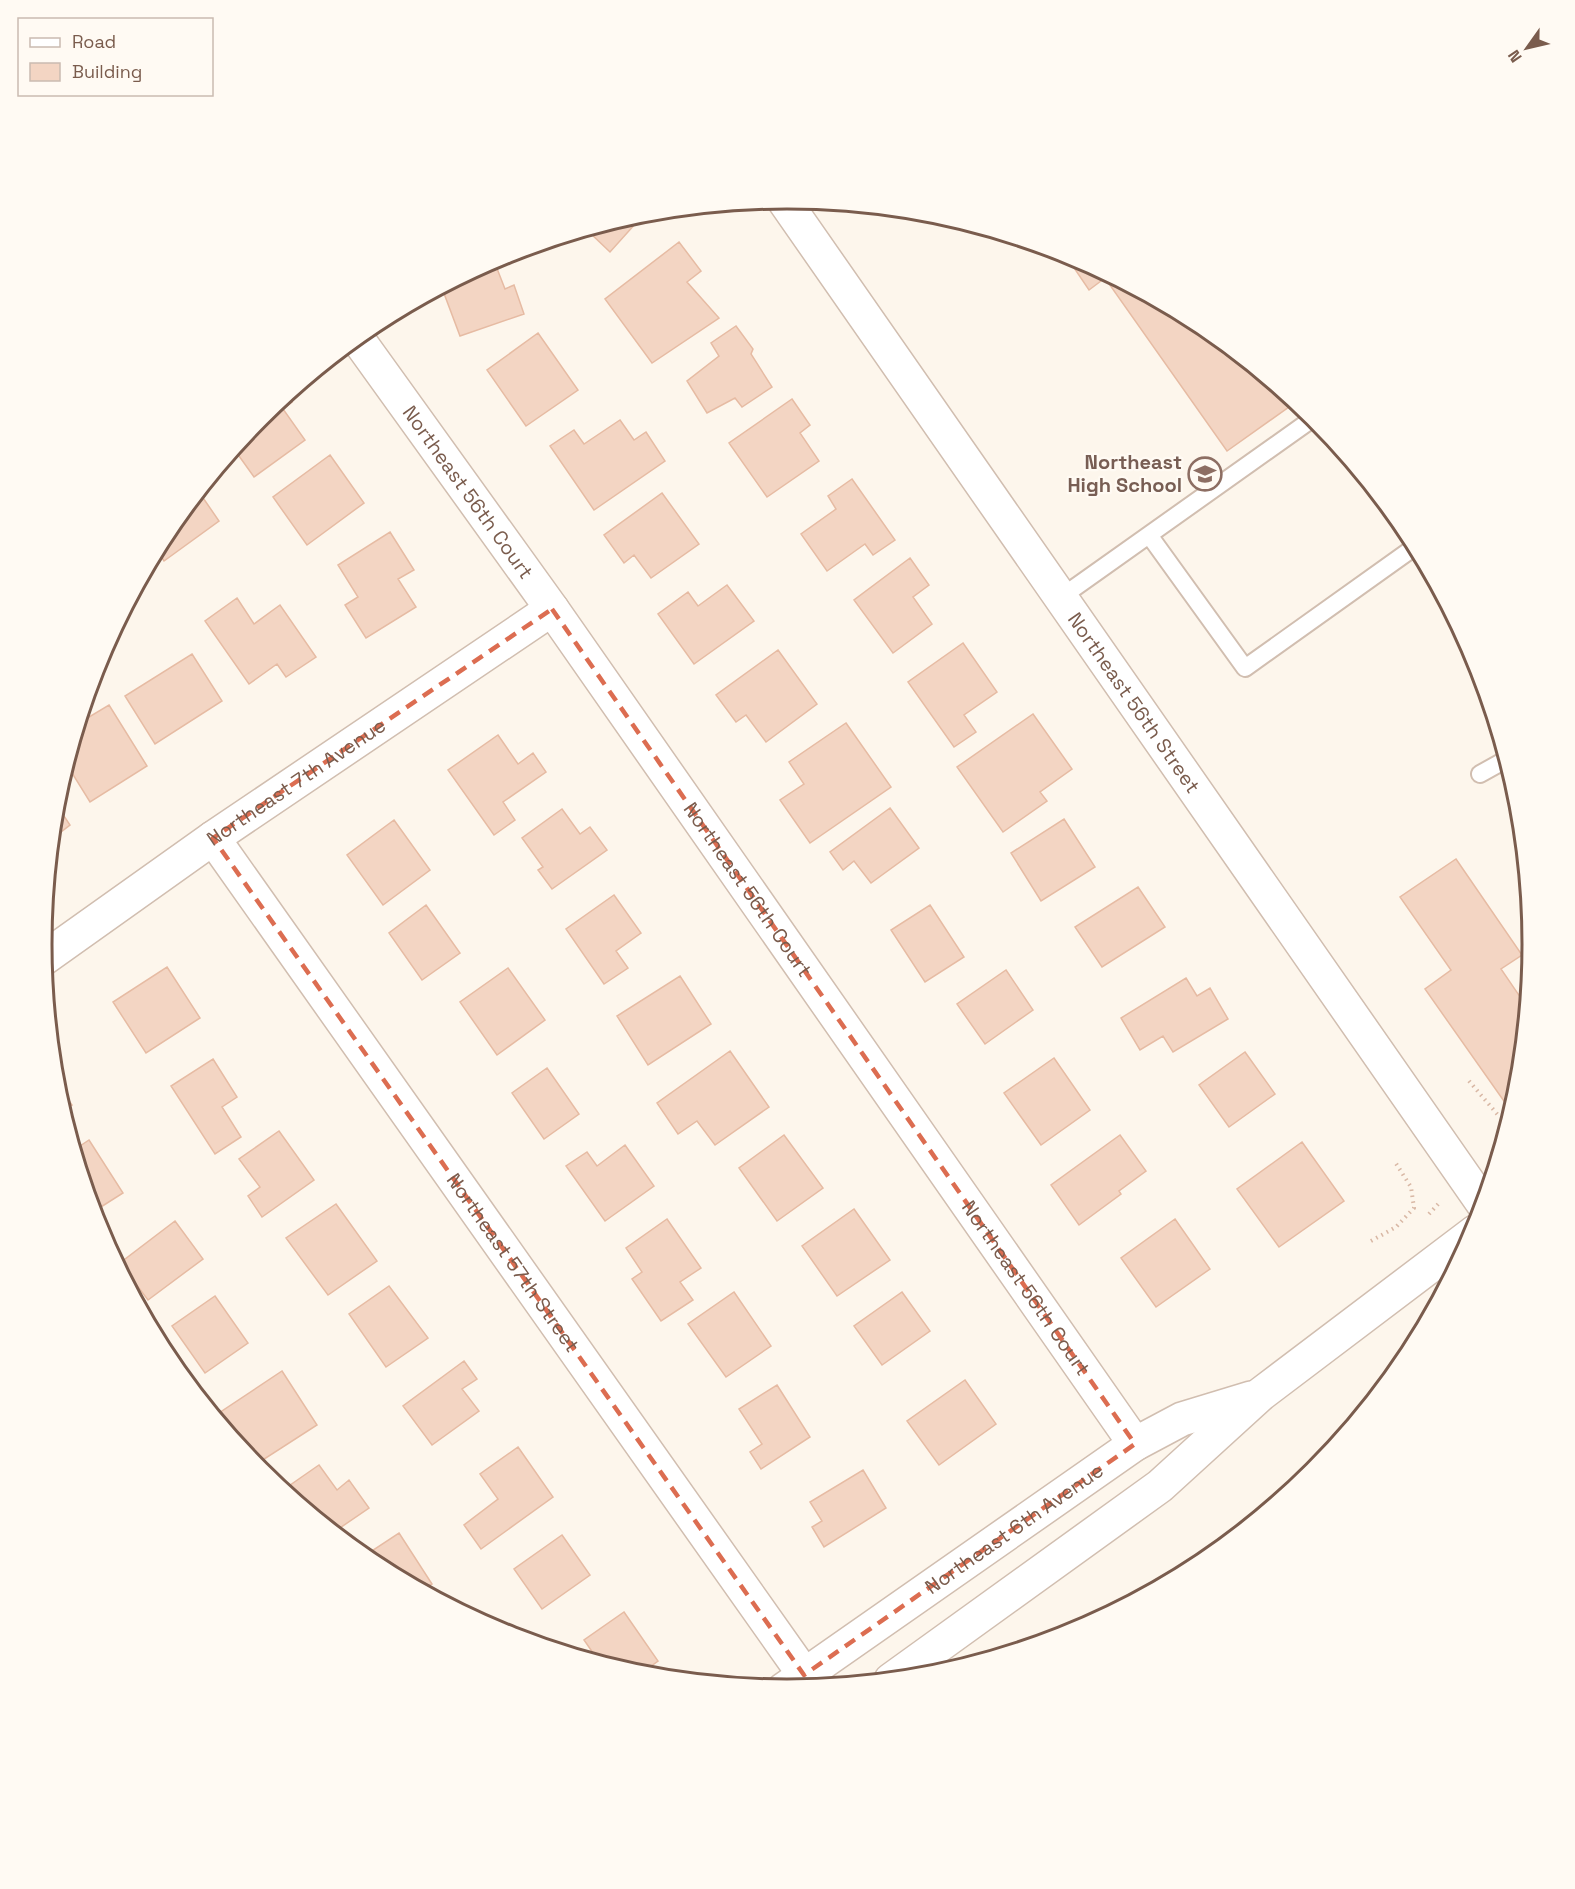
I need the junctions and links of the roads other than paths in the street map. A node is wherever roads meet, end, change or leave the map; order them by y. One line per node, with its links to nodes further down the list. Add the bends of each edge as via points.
1 (789, 209): 6 (street, Northeast 56th Street)
2 (362, 345): 7 (street, Northeast 56th Court)
3 (1306, 424): 4 (lane)
4 (1149, 535): 5 (lane, via 1245,668); 6 (lane)
5 (1408, 551)
6 (1060, 598): 12 (street, Northeast 56th Street)
7 (552, 609): 10 (street, Northeast 7th Avenue); 15 (street, Northeast 56th Court)
8 (1499, 763): 9 (lane)
9 (1480, 774)
10 (213, 838): 11 (street, Northeast 7th Avenue); 17 (street, Northeast 57th Street)
11 (52, 953)
12 (1478, 1196)
13 (1459, 1244): 14 (street, Northeast 6th Avenue)
14 (1261, 1394): 15 (street, Northeast 6th Avenue, via 1182,1419); 16 (street, Northeast 6th Avenue, via 1160,1486)
15 (1135, 1444): 18 (street, Northeast 6th Avenue)
16 (906, 1669)
17 (796, 1679)
18 (808, 1679)

